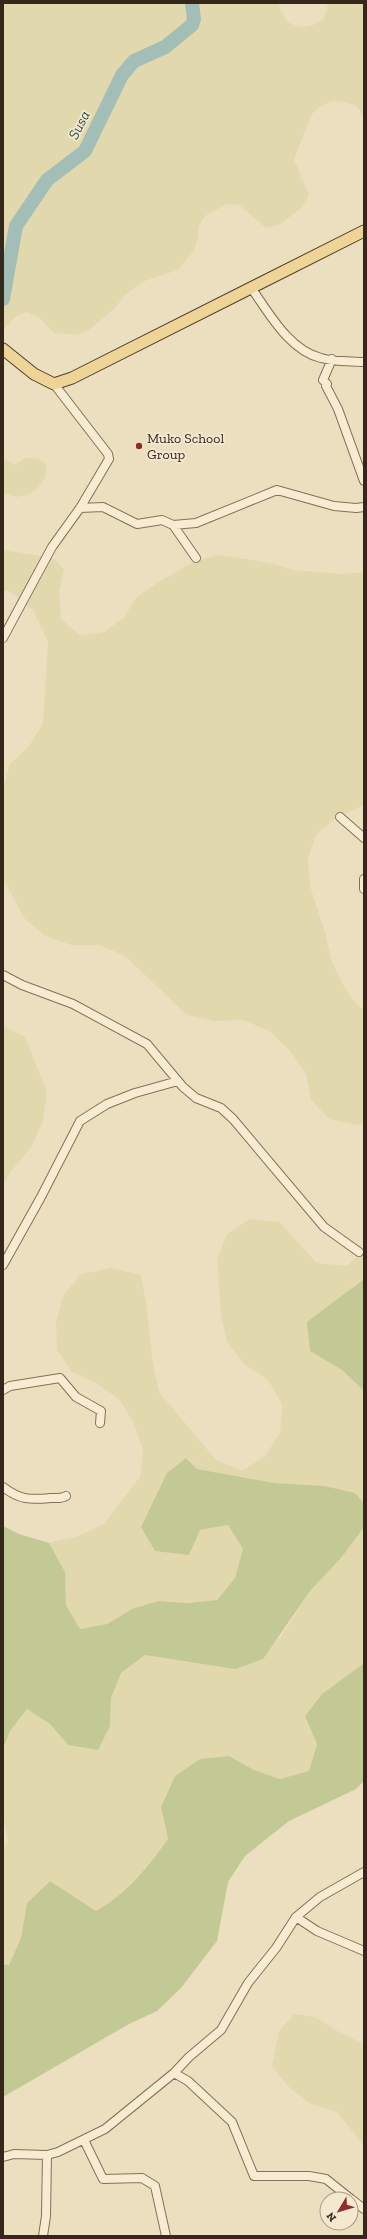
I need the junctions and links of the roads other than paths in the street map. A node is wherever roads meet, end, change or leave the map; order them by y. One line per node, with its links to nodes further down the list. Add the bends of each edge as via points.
1 (364, 230): 2 (main road)
2 (252, 289): 4 (street, via 287,336 307,352 320,358); 6 (main road, via 72,378)
3 (3, 349): 6 (main road, via 34,374)
4 (332, 359): 5 (street); 7 (street, via 323,380 338,409)
5 (364, 362)
6 (54, 384): 9 (street, via 109,457)
7 (364, 481)
8 (364, 507): 10 (street, via 334,506 277,490 196,523)
9 (80, 508): 10 (street, via 104,507 137,524 162,520); 12 (street, via 52,547)
10 (173, 525): 11 (street)
11 (196, 558)
12 (3, 638)
13 (340, 817): 14 (street)
14 (364, 838)
15 (364, 879): 16 (street)
16 (364, 889)
17 (3, 975): 18 (street, via 73,1004 147,1044)
18 (178, 1081): 19 (street, via 196,1098 221,1108 233,1119 324,1227); 20 (street, via 107,1104 80,1121)
19 (359, 1252)
20 (3, 1264)
21 (3, 1390): 22 (street, via 10,1386 60,1378 76,1397 101,1411)
22 (100, 1424)
23 (3, 1486): 24 (street, via 12,1493 35,1501)
24 (66, 1496)
25 (364, 1872): 26 (street, via 320,1897)
26 (296, 1917): 27 (street, via 317,1931); 28 (street, via 276,1948 248,1982 221,2030)
27 (364, 1951)
28 (174, 2073): 29 (street, via 105,2129); 32 (street, via 188,2082 232,2122 254,2176 309,2176 326,2179)
29 (84, 2140): 30 (street); 34 (street, via 103,2179 142,2178 155,2186)
30 (47, 2155): 31 (street); 33 (street, via 46,2216)
31 (3, 2156)
32 (341, 2191)
33 (42, 2236)
34 (166, 2236)

